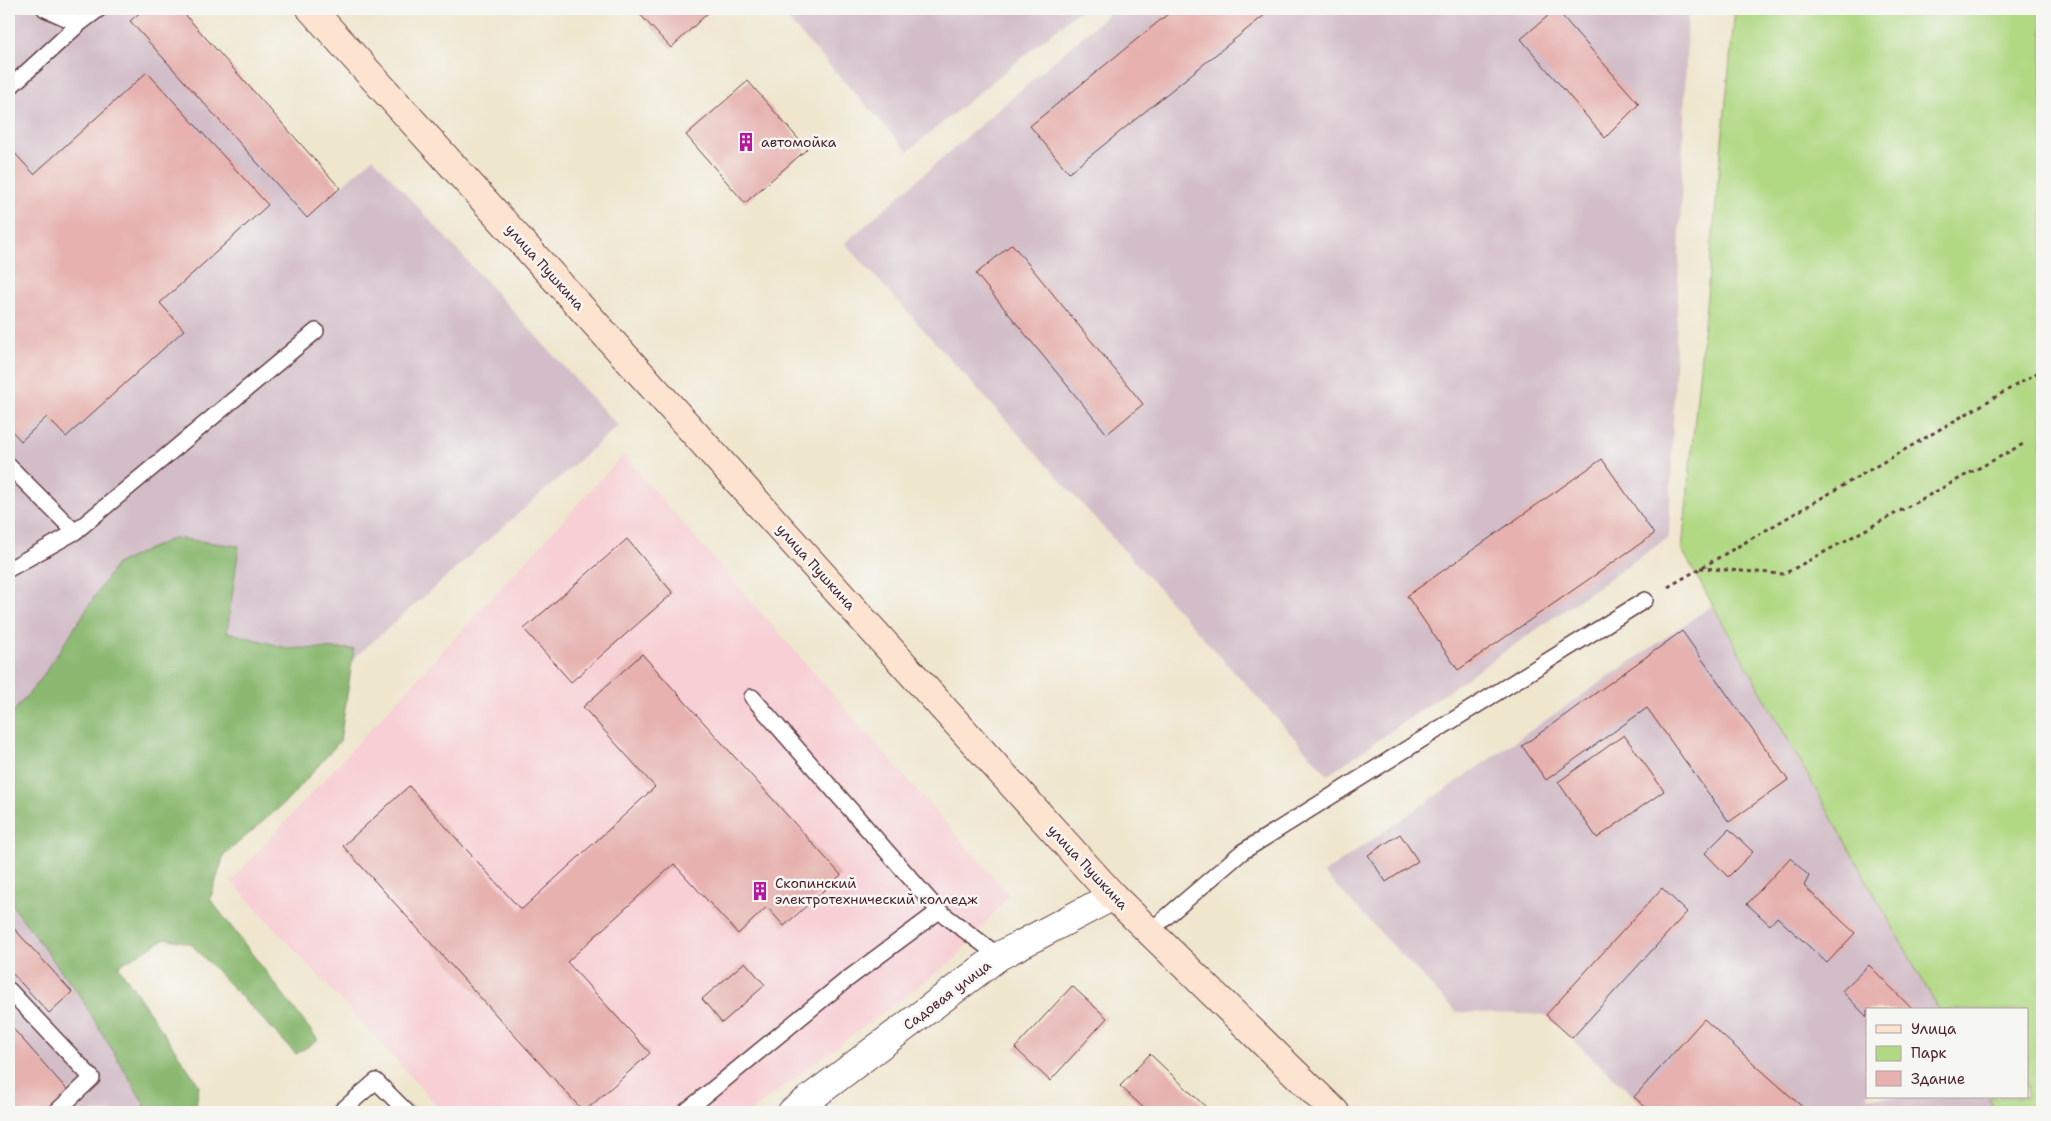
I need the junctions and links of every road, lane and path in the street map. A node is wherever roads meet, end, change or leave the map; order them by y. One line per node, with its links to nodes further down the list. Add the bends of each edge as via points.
1 (45, 9): 4 (lane)
2 (98, 9): 4 (lane)
3 (311, 9): 15 (main road, улица Пушкина)
4 (79, 24): 5 (lane)
5 (9, 88)
6 (316, 330): 10 (lane)
7 (2042, 370): 11 (path)
8 (2025, 443): 11 (path, via 1784,574)
9 (9, 466): 10 (lane)
10 (75, 532): 12 (lane)
11 (1699, 568): 13 (path)
12 (9, 569)
13 (1645, 600): 17 (lane, via 1242,852)
14 (752, 697): 16 (lane)
15 (1113, 896): 17 (main road, улица Пушкина); 18 (street, Садовая улица)
16 (939, 911): 18 (lane); 23 (lane, via 845,981)
17 (1150, 931): 25 (main road, улица Пушкина)
18 (999, 956): 24 (street, Садовая улица)
19 (9, 990): 20 (lane, via 92,1078)
20 (56, 1112)
21 (340, 1112): 22 (lane, via 376,1081)
22 (407, 1112)
23 (685, 1112)
24 (792, 1112)
25 (1336, 1112)

